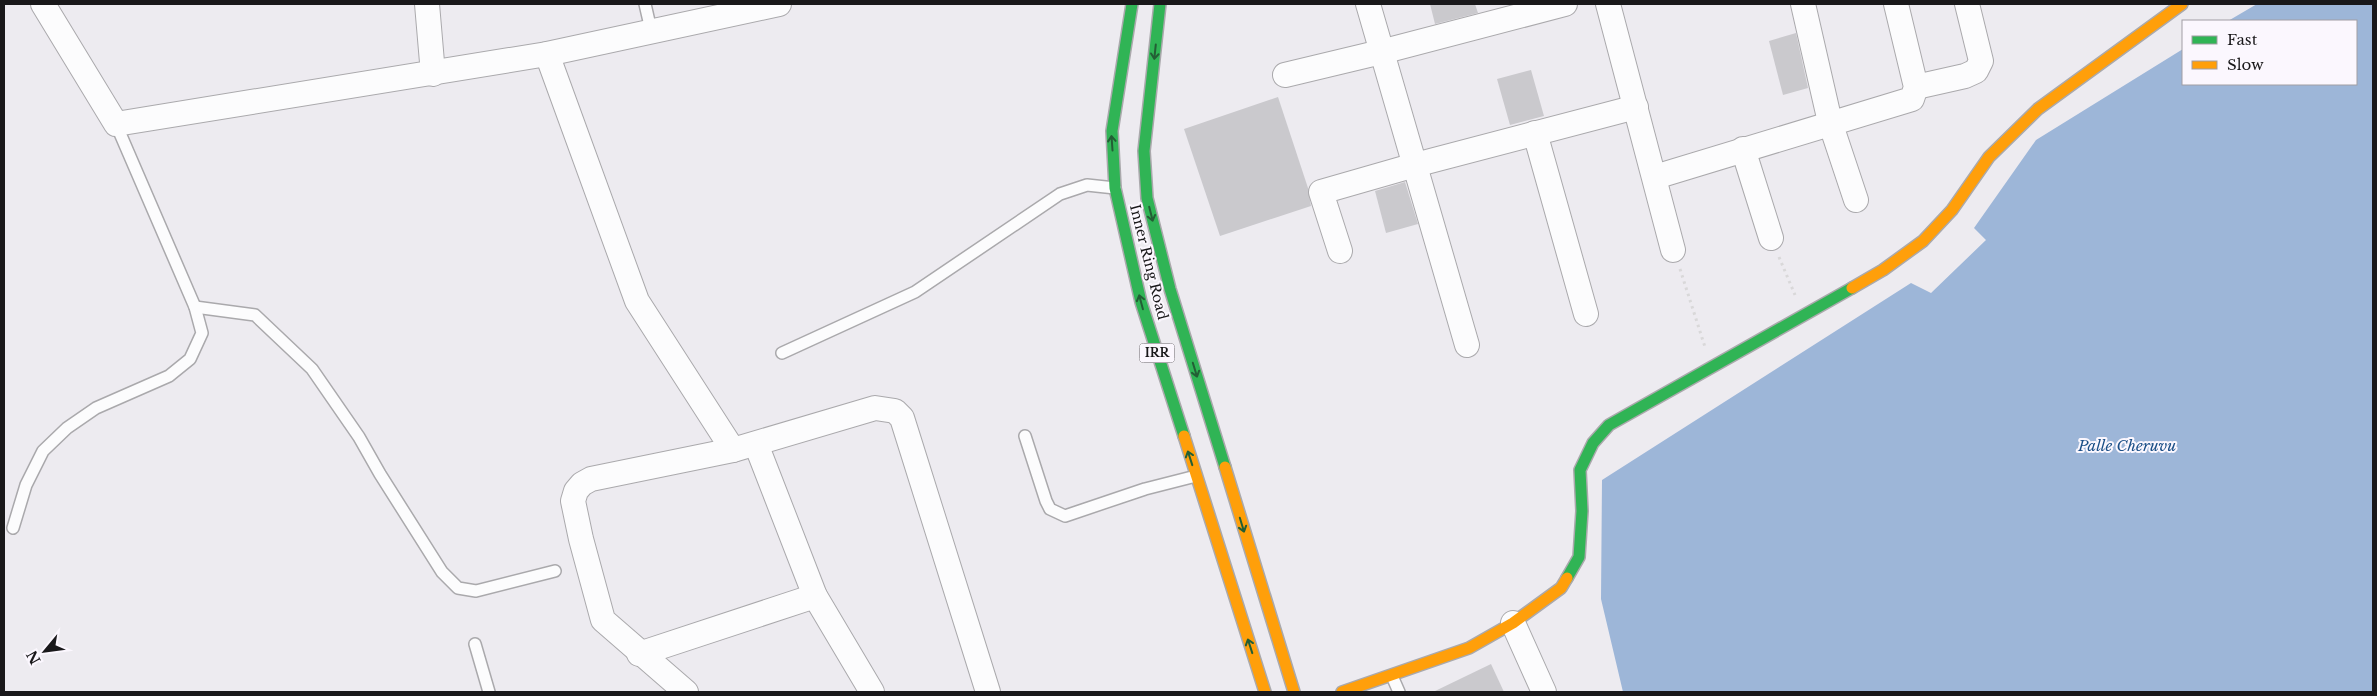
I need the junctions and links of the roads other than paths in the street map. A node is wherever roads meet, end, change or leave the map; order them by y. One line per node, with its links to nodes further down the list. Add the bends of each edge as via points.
1 (43, 4): 22 (street)
2 (427, 4): 17 (street)
3 (645, 4): 14 (lane)
4 (778, 4): 14 (street)
5 (1132, 4): 27 (main road, Inner Ring Road / IRR, one-way to 5, via 1112,131)
6 (1160, 4): 52 (main road, Inner Ring Road / IRR, one-way to 52, via 1144,151 1147,198 1170,289)
7 (1368, 4): 15 (street)
8 (1564, 4): 15 (street)
9 (1608, 4): 20 (street)
10 (1802, 4): 21 (street)
11 (1896, 4): 19 (street)
12 (1967, 4): 19 (street, via 1981,61 1976,71)
13 (2182, 4): 43 (main road, via 2031,116 1989,157 1952,210 1923,241 1883,270 1608,426 1593,443 1580,470 1579,557 1561,588)
14 (651, 30): 16 (street)
15 (1381, 52): 18 (street); 25 (street)
16 (546, 54): 17 (street); 38 (street, via 637,301)
17 (433, 74): 22 (street)
18 (1285, 75)
19 (1916, 87): 21 (street, via 1912,99)
20 (1636, 107): 23 (street); 26 (street)
21 (1830, 122): 24 (street); 28 (street)
22 (116, 124): 32 (lane)
23 (1535, 133): 25 (street); 33 (street)
24 (1743, 149): 26 (street); 29 (street)
25 (1415, 165): 31 (street, via 1321,192); 34 (street)
26 (1655, 176): 30 (street)
27 (1115, 188): 35 (lane, via 1087,185 1060,194 915,292); 39 (main road, Inner Ring Road / IRR, one-way to 27, via 1141,302)
28 (1856, 200)
29 (1771, 238)
30 (1673, 250)
31 (1340, 251)
32 (195, 307): 40 (lane, via 202,333 190,359 169,376 96,408 67,428 43,451 26,485); 41 (lane, via 255,315 312,369 359,437 442,572 458,588 476,591)
33 (1586, 314)
34 (1468, 345)
35 (782, 353)
36 (1025, 436): 39 (lane, via 1050,509 1065,516 1144,488)
37 (756, 444): 38 (street); 42 (street); 50 (street, via 874,408 895,411 902,418)
38 (733, 450): 45 (street, via 591,479 576,491 574,501 580,539 603,620)
39 (1196, 476): 51 (main road, Inner Ring Road / IRR, one-way to 39)
40 (12, 528)
41 (555, 571)
42 (815, 596): 45 (street); 49 (street)
43 (1513, 623): 46 (main road, via 1469,648); 55 (street)
44 (475, 644): 47 (lane)
45 (639, 654): 48 (street)
46 (1392, 676): 53 (main road); 54 (lane)
47 (490, 692)
48 (686, 692)
49 (872, 692)
50 (988, 692)
51 (1265, 692)
52 (1294, 692)
53 (1342, 692)
54 (1399, 692)
55 (1544, 692)

